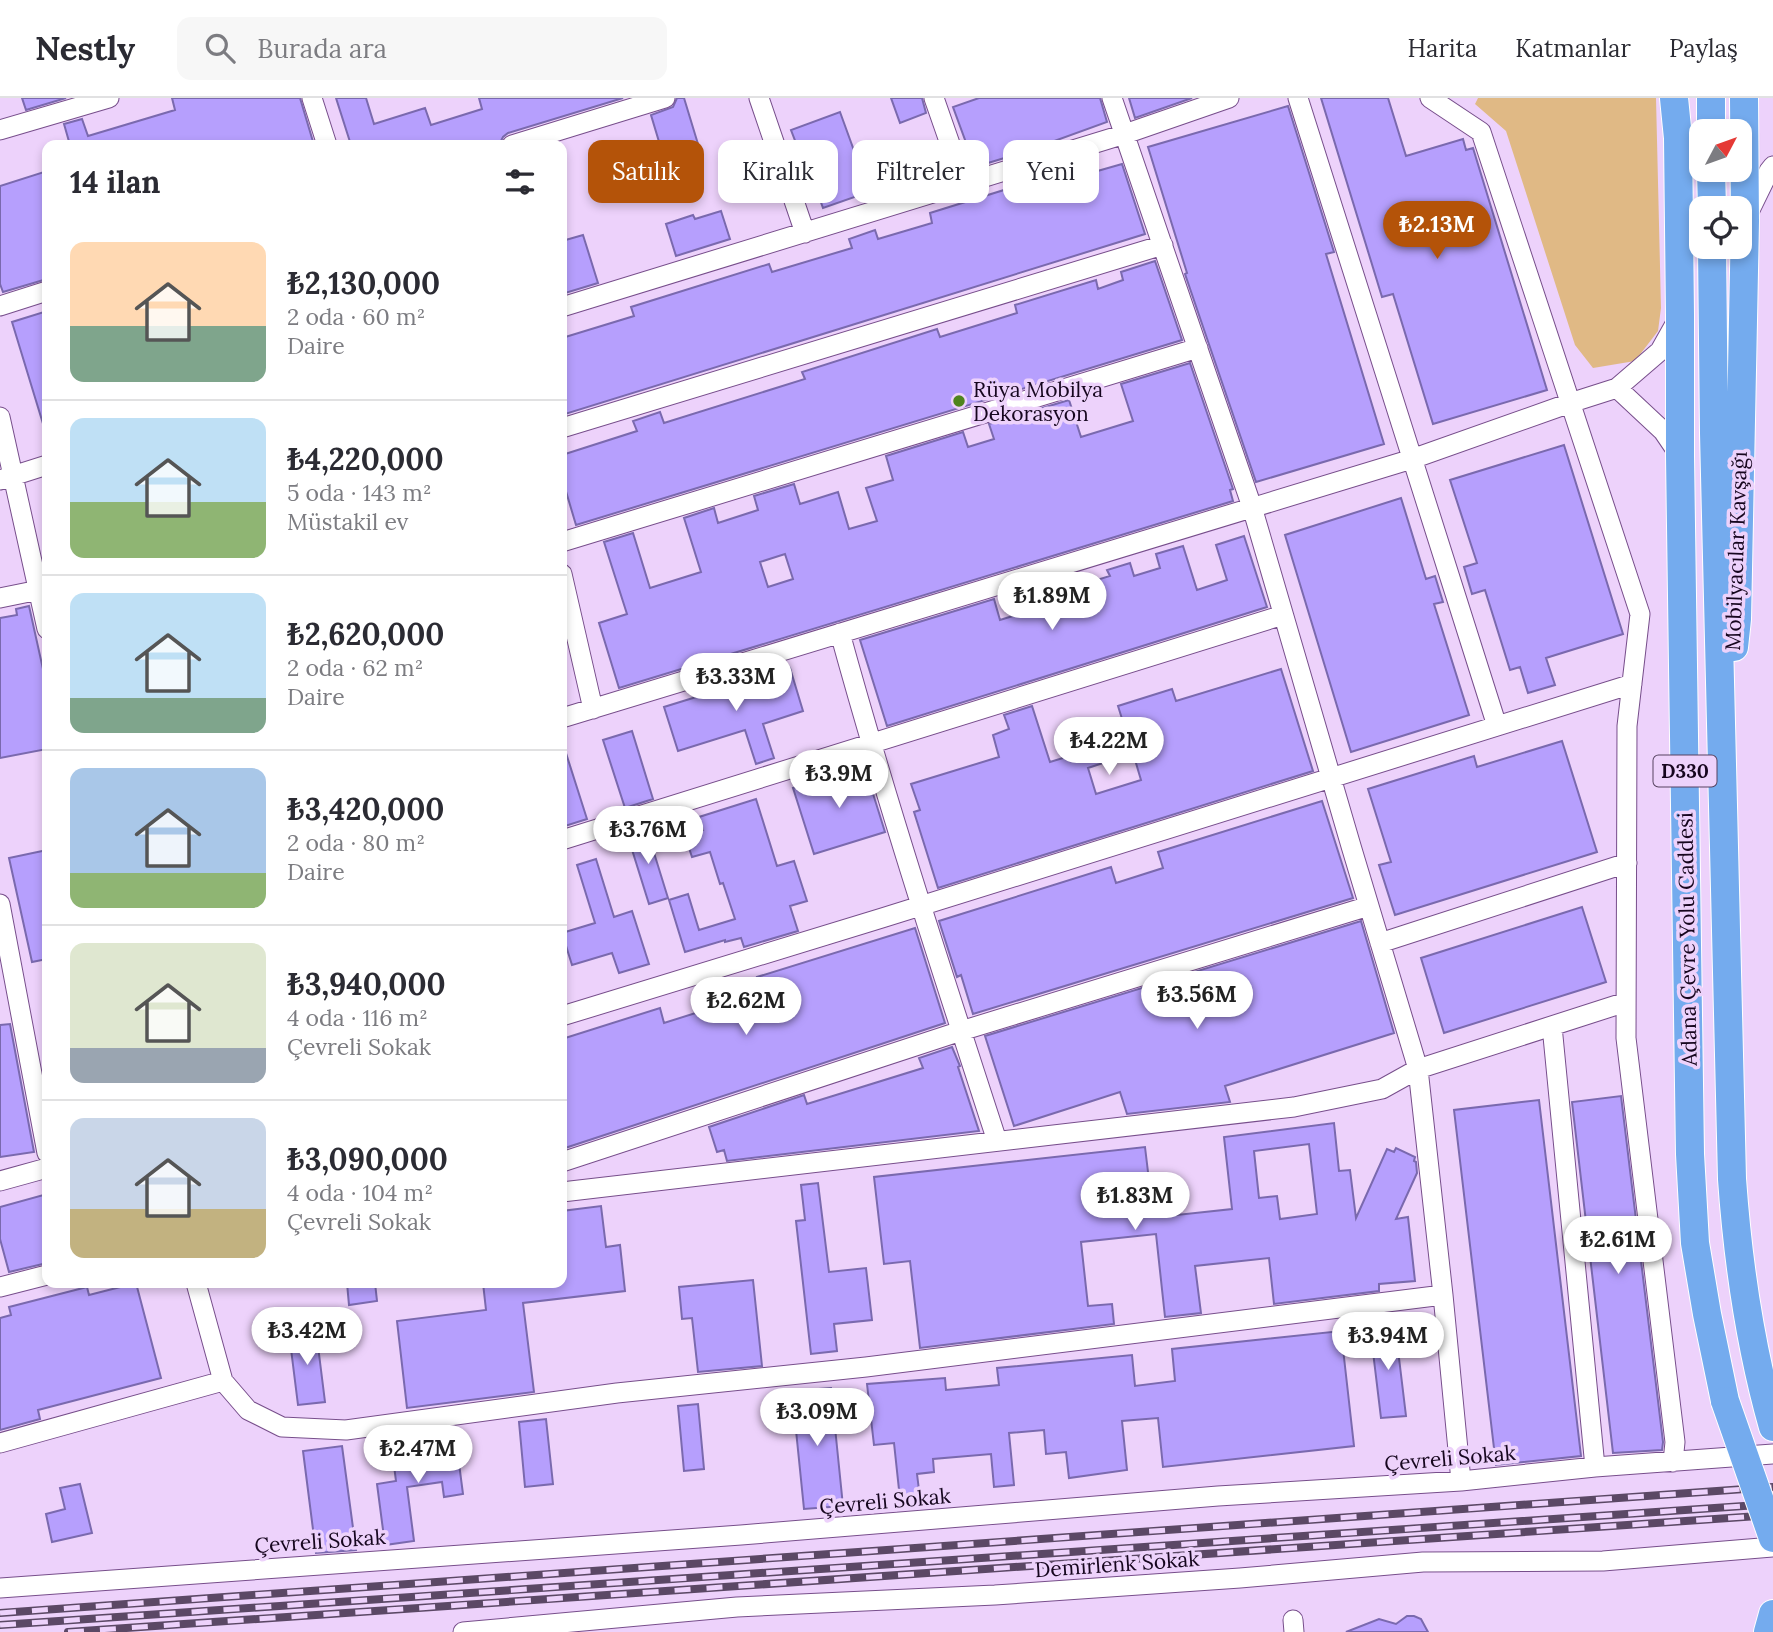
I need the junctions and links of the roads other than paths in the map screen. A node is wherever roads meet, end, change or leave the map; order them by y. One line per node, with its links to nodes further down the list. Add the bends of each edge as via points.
1 (108, 98): 16 (street)
2 (312, 98): 19 (street)
3 (665, 98): 20 (street)
4 (759, 98): 27 (street)
5 (934, 98): 21 (street)
6 (1112, 98): 17 (street)
7 (1229, 98): 17 (street)
8 (1298, 98): 41 (street)
9 (1430, 98): 14 (street)
10 (1674, 98): 18 (highway, D330)
11 (1682, 98): 18 (highway)
12 (1711, 98): 15 (highway)
13 (1744, 98): 24 (highway, Mobilyacılar Kavşağı)
14 (1457, 105): 37 (street, via 1481,132)
15 (1711, 119)
16 (0, 130)
17 (1125, 134): 23 (street); 28 (street)
18 (1678, 138): 34 (highway, Adana Çevre Yolu Caddesi / D330)
19 (325, 140)
20 (528, 140)
21 (949, 140)
22 (1773, 166): 26 (street)
23 (989, 176)
24 (1745, 196)
25 (902, 203): 27 (street)
26 (1752, 206)
27 (805, 233): 32 (street)
28 (1163, 245): 35 (street); 39 (street)
29 (1712, 259): 56 (highway, Mobilyacılar Kavşağı / D330)
30 (1744, 259): 56 (highway, Mobilyacılar Kavşağı, via 1738,620)
31 (42, 293): 33 (street)
32 (567, 305)
33 (0, 306)
34 (1681, 315): 36 (street, via 1660,351); 40 (highway, Adana Çevre Yolu Caddesi / D330)
35 (1198, 348): 44 (street); 45 (street)
36 (1617, 388): 37 (street); 40 (street, via 1663,431)
37 (1570, 403): 41 (street); 52 (street, via 1640,614)
38 (0, 417): 43 (street)
39 (567, 426)
40 (1680, 456): 87 (highway, Adana Çevre Yolu Caddesi / D330, bridge, via 1695,1243 1725,1401)
41 (1412, 459): 44 (street); 55 (street)
42 (42, 467): 43 (street)
43 (7, 478): 46 (street)
44 (1252, 507): 50 (street); 51 (street)
45 (567, 540)
46 (39, 590): 48 (street); 49 (street)
47 (567, 596): 53 (street)
48 (0, 598)
49 (42, 605)
50 (1283, 615): 57 (street); 58 (street)
51 (840, 633): 53 (street); 57 (street)
52 (1632, 684): 55 (street); 60 (street, via 1627,726)
53 (593, 709): 54 (street)
54 (567, 717)
55 (1496, 726): 58 (street)
56 (1723, 730): 81 (highway, Adana Çevre Yolu Caddesi / D330, via 1736,1238)
57 (870, 743): 59 (street); 62 (street)
58 (1331, 778): 62 (street); 63 (street)
59 (567, 838)
60 (1627, 863): 64 (street); 65 (street)
61 (0, 904): 70 (street)
62 (920, 906): 66 (street); 68 (street)
63 (1369, 906): 64 (street); 68 (street)
64 (1380, 943): 69 (street)
65 (1626, 1002): 67 (street); 84 (street, via 1626,1038 1675,1442)
66 (567, 1014)
67 (1552, 1026): 69 (street); 85 (street)
68 (961, 1031): 71 (street); 72 (street)
69 (1418, 1069): 71 (street, via 1382,1089 1294,1107); 79 (street)
70 (42, 1127)
71 (996, 1141): 75 (street)
72 (567, 1160)
73 (42, 1169): 74 (street)
74 (0, 1181)
75 (567, 1191)
76 (42, 1276): 77 (street)
77 (0, 1287)
78 (197, 1288): 80 (street)
79 (1443, 1295): 80 (street, via 866,1367 617,1393 346,1430 282,1427 248,1410); 86 (street)
80 (223, 1381): 82 (street)
81 (1773, 1427)
82 (0, 1443)
83 (1773, 1454): 84 (street, Çevreli Sokak)
84 (1673, 1462): 85 (street, Çevreli Sokak)
85 (1595, 1467): 86 (street, Çevreli Sokak)
86 (1461, 1481): 90 (street, Çevreli Sokak)
87 (1770, 1528): 89 (highway, bridge)
88 (1773, 1547): 92 (street, Demirlenk Sokak, via 1603,1560 1423,1562 995,1595 737,1607)
89 (1773, 1558)
90 (0, 1588)
91 (1773, 1614): 93 (highway)
92 (463, 1632)
93 (1768, 1632)

